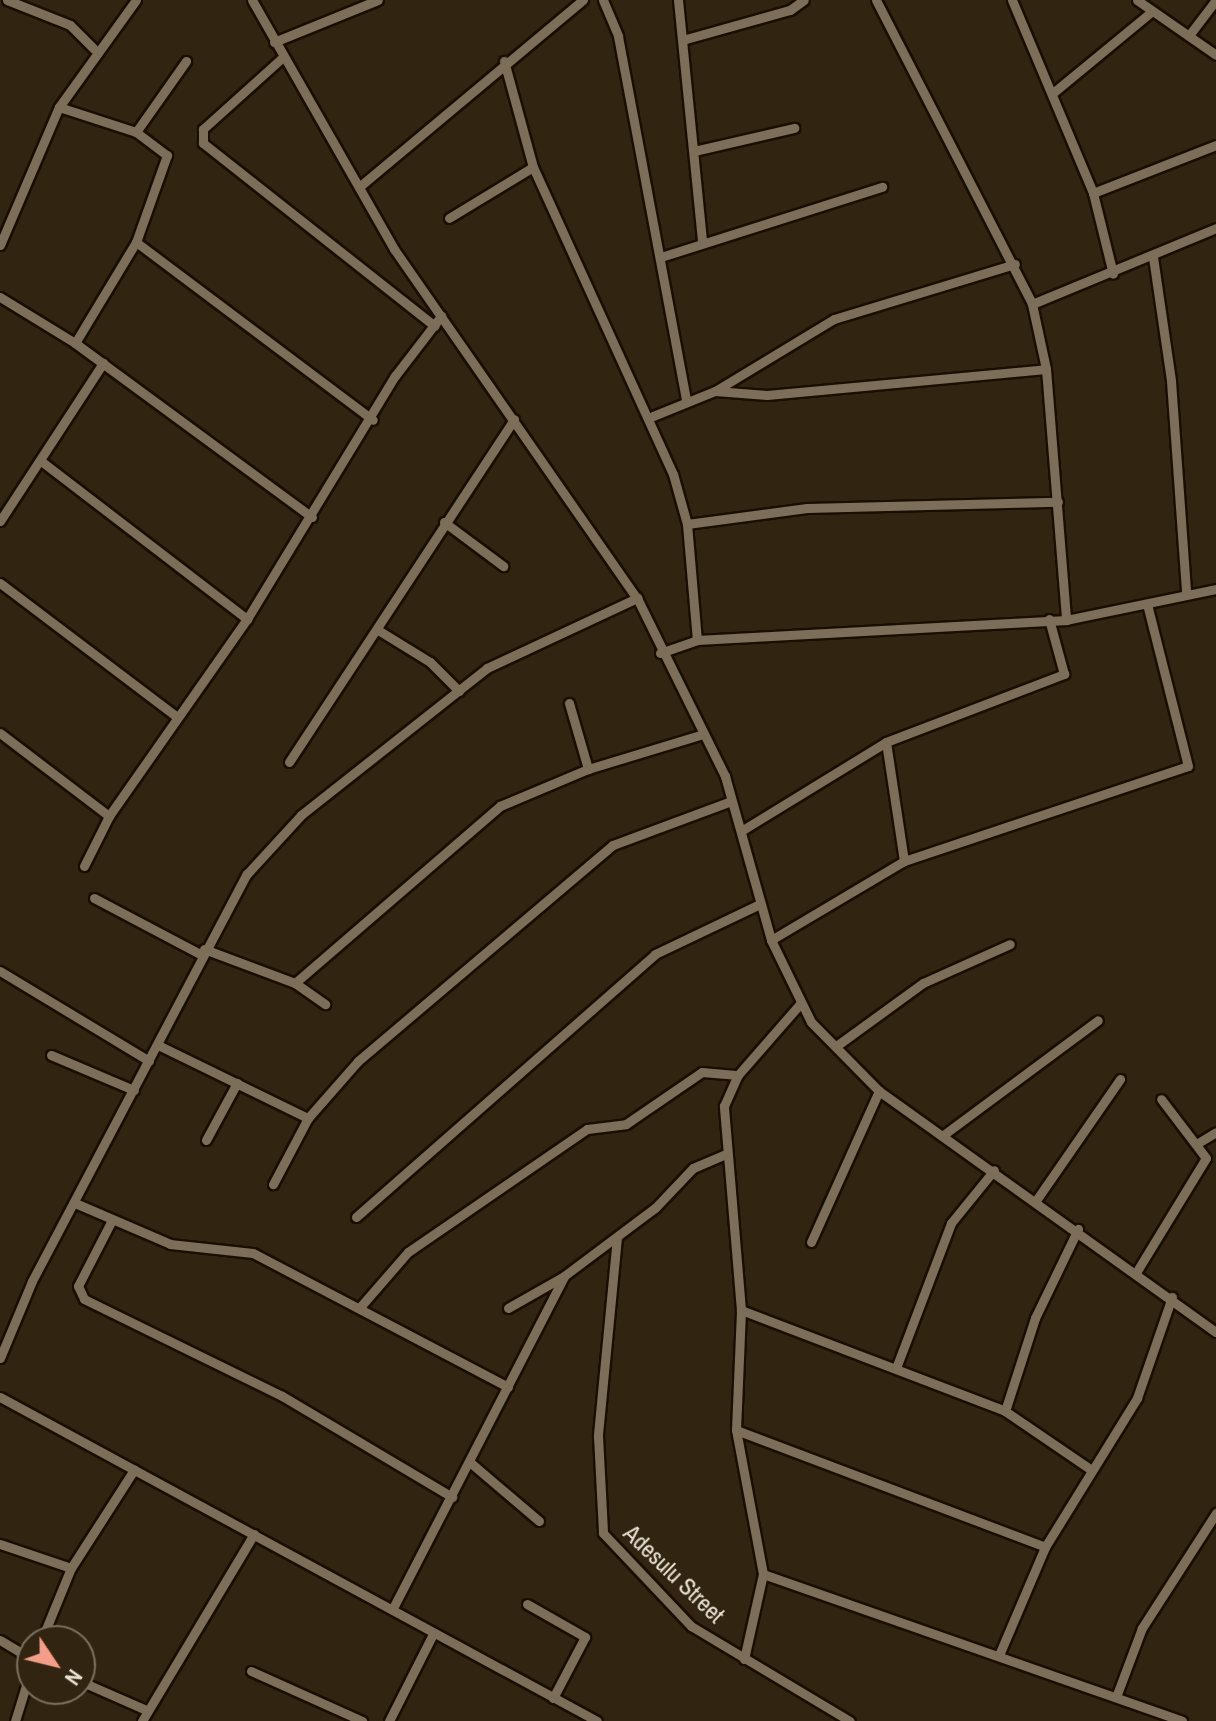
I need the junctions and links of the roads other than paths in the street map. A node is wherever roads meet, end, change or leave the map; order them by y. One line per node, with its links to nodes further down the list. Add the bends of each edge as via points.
1 (7, 0): 17 (street, via 70,25)
2 (136, 0): 17 (street)
3 (252, 0): 16 (street)
4 (378, 0): 16 (street)
5 (583, 0): 21 (street)
6 (603, 0): 37 (street, via 618,36)
7 (678, 0): 15 (street)
8 (804, 0): 15 (street)
9 (876, 0): 39 (street)
10 (1012, 0): 22 (street)
11 (1137, 0): 13 (street)
12 (1216, 0): 14 (street)
13 (1150, 13): 14 (street); 22 (street)
14 (1190, 34): 18 (street)
15 (686, 39): 27 (street)
16 (274, 42): 19 (street)
17 (94, 49): 23 (street)
18 (1216, 55)
19 (283, 57): 29 (street); 44 (street, via 203,129 203,143)
20 (186, 61): 25 (street)
21 (504, 61): 28 (street); 29 (street)
22 (1054, 92): 31 (street)
23 (59, 107): 25 (street); 36 (street)
24 (794, 128): 27 (street)
25 (136, 132): 35 (street, via 167,155)
26 (1216, 145): 31 (street)
27 (694, 151): 34 (street)
28 (533, 167): 32 (street); 50 (street)
29 (359, 187): 43 (street)
30 (882, 187): 34 (street)
31 (1093, 193): 40 (street)
32 (449, 218)
33 (1216, 228): 38 (street)
34 (702, 241): 37 (street)
35 (136, 242): 45 (street); 52 (street)
36 (0, 245)
37 (664, 256): 49 (street)
38 (1153, 257): 40 (street); 62 (street, via 1171,381)
39 (1015, 264): 42 (street); 48 (street, via 945,291 834,319)
40 (1113, 274): 42 (street)
41 (0, 297): 45 (street)
42 (1032, 304): 47 (street)
43 (441, 316): 44 (street); 51 (street)
44 (435, 326): 52 (street, via 395,376)
45 (75, 343): 46 (street)
46 (103, 363): 53 (street); 55 (street)
47 (1046, 369): 48 (street, via 767,395); 54 (street)
48 (715, 391): 49 (street)
49 (686, 399): 50 (street)
50 (653, 416): 58 (street)
51 (514, 419): 57 (street); 63 (street)
52 (373, 420): 55 (street)
53 (41, 461): 56 (street); 65 (street)
54 (1058, 502): 58 (street, via 807,508); 67 (street)
55 (312, 517): 65 (street)
56 (1, 518)
57 (444, 522): 59 (street); 68 (street)
58 (687, 524): 69 (street)
59 (503, 566)
60 (0, 583): 73 (street)
61 (1216, 589): 62 (street)
62 (1186, 592): 64 (street)
63 (637, 598): 70 (street); 71 (street, via 487,668)
64 (1147, 604): 67 (street); 82 (street, via 1188,766)
65 (247, 619): 73 (street)
66 (1049, 619): 67 (street); 69 (street); 76 (street, via 1064,674)
67 (1066, 620)
68 (378, 630): 71 (street, via 430,662); 77 (street)
69 (697, 640): 70 (street)
70 (660, 653): 75 (street)
71 (459, 691): 88 (street, via 301,815 247,874)
72 (569, 703): 78 (street)
73 (176, 716): 80 (street)
74 (0, 733): 80 (street)
75 (700, 735): 78 (street); 79 (street)
76 (886, 742): 81 (street); 82 (street)
77 (289, 762)
78 (588, 769): 90 (street, via 500,806)
79 (731, 801): 81 (street); 104 (street, via 613,845 459,971)
80 (109, 816): 83 (street)
81 (741, 831): 85 (street)
82 (904, 861): 86 (street)
83 (84, 866)
84 (94, 898): 88 (street)
85 (760, 904): 86 (street); 114 (street, via 648,959)
86 (771, 940): 92 (street)
87 (1010, 944): 94 (street, via 923,983)
88 (203, 952): 90 (street); 95 (street)
89 (0, 971): 97 (street)
90 (295, 983): 91 (street)
91 (325, 1004)
92 (799, 1005): 94 (street); 98 (street)
93 (1098, 1020): 106 (street)
94 (839, 1044): 102 (street)
95 (158, 1045): 97 (street); 100 (street)
96 (51, 1055): 101 (street)
97 (149, 1061): 101 (street)
98 (738, 1075): 109 (street, via 724,1106); 122 (street, via 702,1072 626,1124 587,1129 408,1252)
99 (1120, 1079): 112 (street)
100 (237, 1083): 104 (street); 107 (street)
101 (134, 1090): 113 (street)
102 (879, 1091): 106 (street); 118 (street)
103 (1161, 1099): 108 (street)
104 (308, 1118): 111 (street)
105 (1216, 1132): 108 (street)
106 (942, 1136): 110 (street)
107 (206, 1140)
108 (1198, 1143): 119 (street, via 1203,1168)
109 (724, 1155): 117 (street, via 693,1168); 124 (street)
110 (994, 1170): 112 (street); 127 (street, via 951,1223)
111 (273, 1184)
112 (1037, 1199): 116 (street)
113 (75, 1203): 115 (street); 126 (street)
114 (356, 1217)
115 (112, 1220): 122 (street, via 170,1244 247,1251); 135 (street, via 78,1286 84,1299 282,1396)
116 (1078, 1229): 119 (street); 130 (street, via 1035,1318)
117 (617, 1237): 120 (street); 148 (street, Adesulu Street, via 604,1319 600,1524 691,1626)
118 (811, 1242)
119 (1137, 1271): 121 (street)
120 (564, 1276): 123 (street); 128 (street)
121 (1172, 1297): 125 (street); 133 (street, via 1137,1398)
122 (361, 1306): 128 (street)
123 (508, 1308)
124 (741, 1310): 127 (street); 131 (street)
125 (1216, 1332)
126 (0, 1358)
127 (896, 1368): 130 (street)
128 (508, 1387): 132 (street)
129 (0, 1397): 134 (street)
130 (1005, 1411): 133 (street)
131 (736, 1430): 140 (street); 142 (street)
132 (472, 1464): 135 (street); 137 (street)
133 (1090, 1469): 140 (street)
134 (134, 1470): 138 (street); 141 (street)
135 (452, 1497): 144 (street)
136 (1216, 1513): 151 (street, via 1142,1628)
137 (539, 1521)
138 (254, 1534): 144 (street); 153 (street)
139 (0, 1544): 141 (street)
140 (1045, 1547): 147 (street)
141 (71, 1568): 145 (street)
142 (763, 1574): 147 (street); 148 (street)
143 (527, 1604): 152 (street, via 585,1637)
144 (393, 1608): 146 (street)
145 (48, 1625)
146 (433, 1634): 152 (street); 155 (street)
147 (999, 1655): 151 (street)
148 (744, 1659): 157 (street, Adesulu Street)
149 (251, 1671): 154 (street)
150 (96, 1690): 153 (street)
151 (1116, 1697): 158 (street)
152 (553, 1698): 156 (street)
153 (144, 1716)
154 (362, 1721)
155 (389, 1721)
156 (597, 1721)
157 (850, 1721)
158 (1182, 1721)

